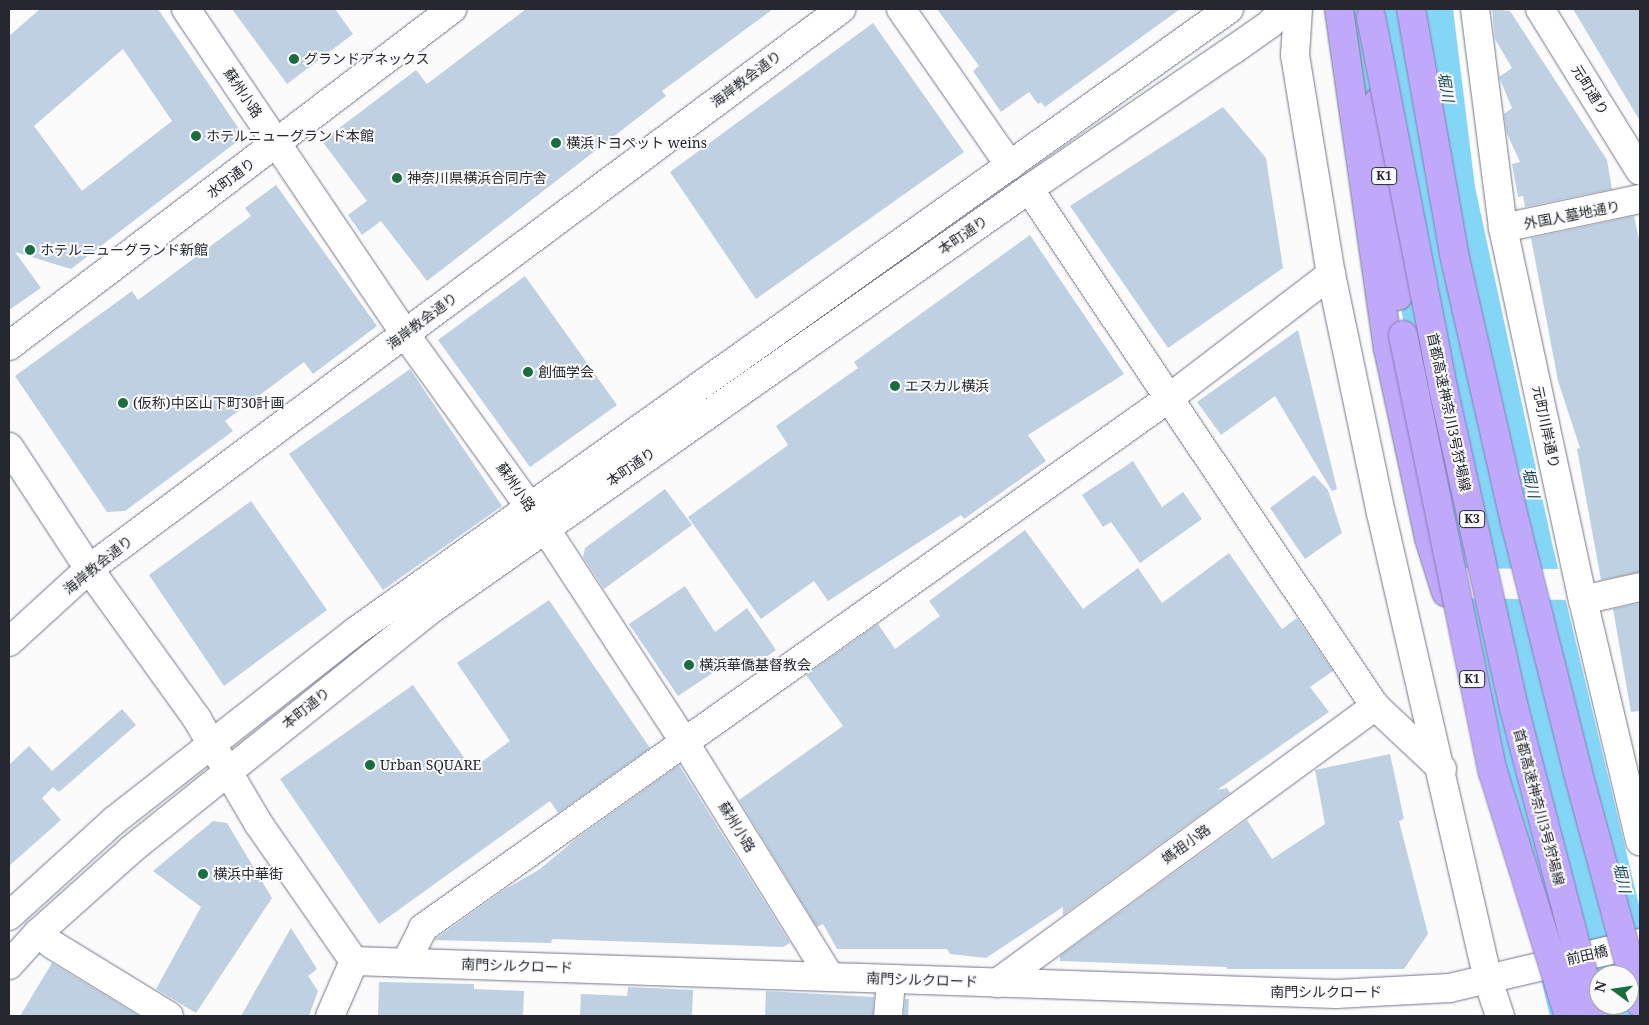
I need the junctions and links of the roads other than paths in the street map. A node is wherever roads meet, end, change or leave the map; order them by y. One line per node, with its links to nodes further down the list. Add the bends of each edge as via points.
1 (186, 9): 14 (street, 蘇州小路)
2 (452, 9): 14 (street, 水町通り)
3 (841, 9): 21 (street, 海岸教会通り)
4 (901, 9): 15 (street)
5 (1229, 9): 15 (street, 本町通り)
6 (1298, 9): 13 (street)
7 (1339, 9): 30 (highway, bridge, via 1388,348 1429,538)
8 (1411, 9): 47 (highway, bridge, via 1454,254 1572,751)
9 (1475, 9): 19 (street, 元町川岸通り)
10 (1540, 9): 16 (street, 元町通り)
11 (1370, 13): 30 (highway, K1, bridge, via 1403,335); 54 (highway, 首都高速神奈川3号狩場線 / K3, bridge, via 1443,388 1514,708)
12 (1274, 14): 13 (street); 17 (street, 本町通り)
13 (1295, 55): 20 (street)
14 (276, 143): 21 (street, 蘇州小路); 22 (street, 水町通り)
15 (1010, 166): 25 (street, 本町通り, via 781,326)
16 (1640, 171)
17 (1028, 188): 23 (street); 25 (street, 本町通り)
18 (1640, 199): 19 (street, 外国人墓地通り)
19 (1502, 228): 28 (street, 元町川岸通り)
20 (1331, 274): 23 (street); 34 (street, via 1381,513)
21 (405, 334): 25 (street, 蘇州小路); 26 (street, 海岸教会通り)
22 (9, 346)
23 (1169, 398): 31 (street); 33 (street)
24 (9, 447): 26 (street)
25 (538, 518): 32 (street, 本町通り, via 356,632); 33 (street, 蘇州小路); 35 (street, 本町通り, via 430,610)
26 (89, 569): 29 (street, 海岸教会通り); 32 (street)
27 (1640, 587): 28 (street)
28 (1583, 600): 36 (street, 元町川岸通り)
29 (9, 642)
30 (1470, 667): 53 (highway, K1, bridge, via 1493,772)
31 (1375, 706): 34 (street); 46 (street, 媽祖小路)
32 (212, 742): 35 (street); 37 (street, 本町通り, via 70,858)
33 (685, 743): 41 (street, via 423,928); 43 (street, 蘇州小路)
34 (1442, 769): 44 (street)
35 (228, 771): 38 (street, 本町通り); 40 (street, via 258,824)
36 (1640, 841)
37 (9, 916)
38 (38, 933): 42 (street, 本町通り); 49 (street)
39 (1640, 943): 44 (street, 前田橋, bridge)
40 (354, 961): 41 (street, 南門シルクロード); 50 (street)
41 (406, 962): 43 (street, 南門シルクロード)
42 (9, 965)
43 (830, 977): 45 (street, 南門シルクロード)
44 (1488, 978): 48 (street, 南門シルクロード, via 1450,988); 52 (street)
45 (891, 979): 46 (street, 南門シルクロード); 51 (street)
46 (997, 983): 48 (street, 南門シルクロード)
47 (1640, 1003)
48 (1335, 1005)
49 (169, 1016)
50 (330, 1016)
51 (888, 1016)
52 (1500, 1016)
53 (1569, 1016)
54 (1594, 1016)

